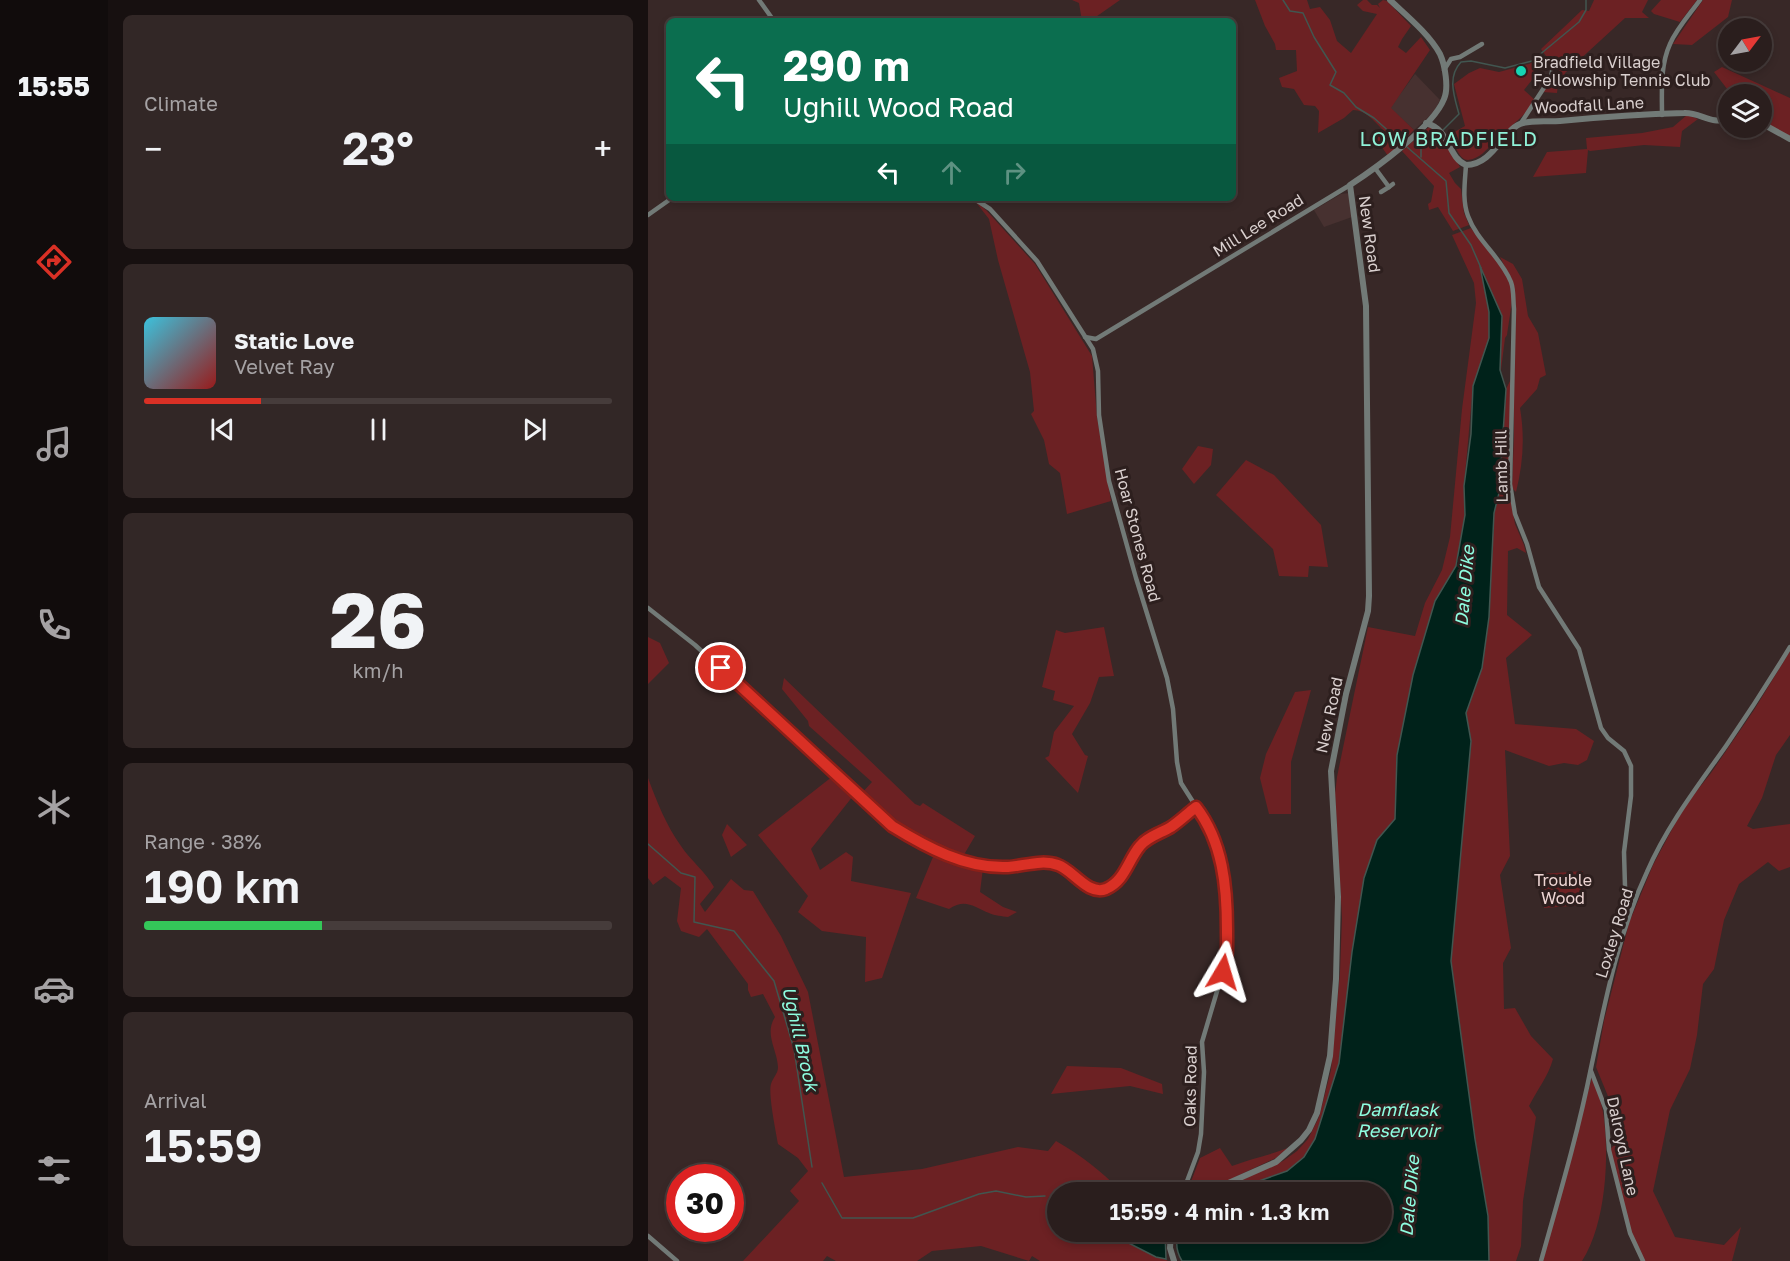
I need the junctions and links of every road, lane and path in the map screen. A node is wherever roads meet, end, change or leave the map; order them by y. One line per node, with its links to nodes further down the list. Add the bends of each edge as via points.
1 (759, 0): 4 (street)
2 (1390, 0): 6 (street)
3 (1700, 0): 11 (street, via 1667,51)
4 (772, 18)
5 (1482, 44): 7 (street)
6 (1440, 55): 7 (street); 9 (street)
7 (1451, 60): 9 (street)
8 (1553, 66): 14 (street, via 1551,77)
9 (1444, 70): 10 (street, via 1446,89)
10 (1440, 108): 13 (street, Mill Lee Road); 15 (street)
11 (1662, 115): 12 (street, Woodfall Lane, via 1684,113); 14 (street, Woodfall Lane, via 1622,114)
12 (1718, 121)
13 (1426, 123): 15 (street); 19 (street, Mill Lee Road)
14 (1521, 123): 18 (street, Woodfall Lane, via 1484,159)
15 (1438, 127): 18 (street)
16 (1772, 129): 17 (street)
17 (1790, 139)
18 (1466, 165): 31 (street, Lamb Hill, via 1467,214 1512,285 1510,484 1515,514 1539,587 1579,649 1601,728 1624,751 1631,765 1624,852)
19 (1375, 168): 20 (street, Mill Lee Road); 21 (street, via 1391,185)
20 (1350, 185): 26 (street, Mill Lee Road); 34 (street, New Road, via 1366,306 1369,596 1331,771 1338,933 1330,1056 1317,1113 1309,1130 1276,1162)
21 (1381, 192)
22 (668, 201): 24 (street)
23 (978, 201): 25 (street, Hoar Stones Road, via 990,209 1037,261)
24 (648, 215)
25 (1085, 337): 26 (street); 27 (street, Hoar Stones Road)
26 (1096, 339): 27 (street)
27 (1093, 350): 30 (street, Hoar Stones Road, via 1109,481 1169,686 1181,783)
28 (648, 608): 30 (street, via 701,650 892,826 960,860 1008,867 1056,864 1085,884 1102,890 1121,878 1140,846)
29 (1790, 647): 31 (street, Loxley Road, via 1662,841)
30 (1196, 807): 33 (street, Oaks Road, via 1209,826 1226,883 1227,955 1202,1042 1201,1134)
31 (1626, 921): 32 (street, Loxley Road)
32 (1591, 1070): 39 (street, Loxley Road); 40 (street, Dalroyd Lane, via 1606,1110 1609,1150 1630,1233)
33 (1187, 1182)
34 (1231, 1182)
35 (648, 1236): 37 (street)
36 (1170, 1242): 38 (street)
37 (677, 1261)
38 (1174, 1261)
39 (1541, 1261)
40 (1643, 1261)

